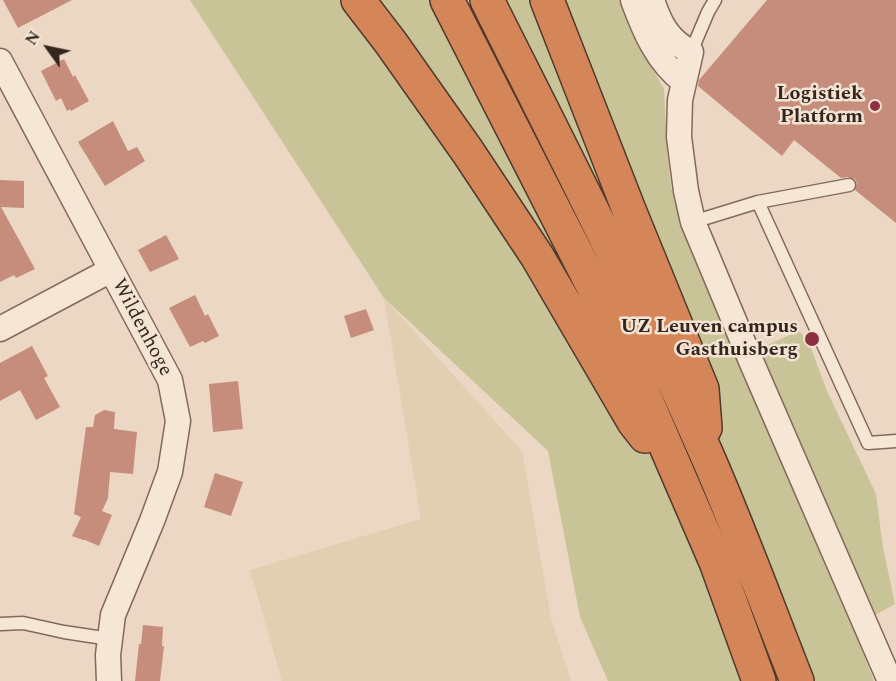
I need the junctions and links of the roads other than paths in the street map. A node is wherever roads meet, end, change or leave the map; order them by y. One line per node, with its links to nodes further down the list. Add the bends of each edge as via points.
1 (358, 0): 18 (highway, via 392,43 537,256 634,422)
2 (447, 0): 18 (highway, via 617,333)
3 (486, 0): 17 (highway, via 599,222)
4 (547, 0): 17 (highway, via 702,389)
5 (633, 0): 10 (street, via 655,49)
6 (652, 0): 8 (street, via 666,33)
7 (715, 0): 8 (lane)
8 (691, 52): 10 (street)
9 (0, 61): 14 (street, Wildenhoge)
10 (684, 82): 13 (street, via 679,137)
11 (849, 184): 12 (lane)
12 (758, 202): 13 (lane); 16 (lane, via 868,443)
13 (693, 222): 24 (street)
14 (111, 270): 15 (street); 20 (street, Wildenhoge, via 170,380 178,421 170,472 113,615)
15 (0, 329)
16 (896, 441)
17 (706, 454): 23 (highway)
18 (681, 480): 22 (highway)
19 (1, 624): 20 (lane, via 23,623)
20 (110, 639): 21 (street, Wildenhoge)
21 (109, 681)
22 (759, 681)
23 (797, 681)
24 (890, 681)

